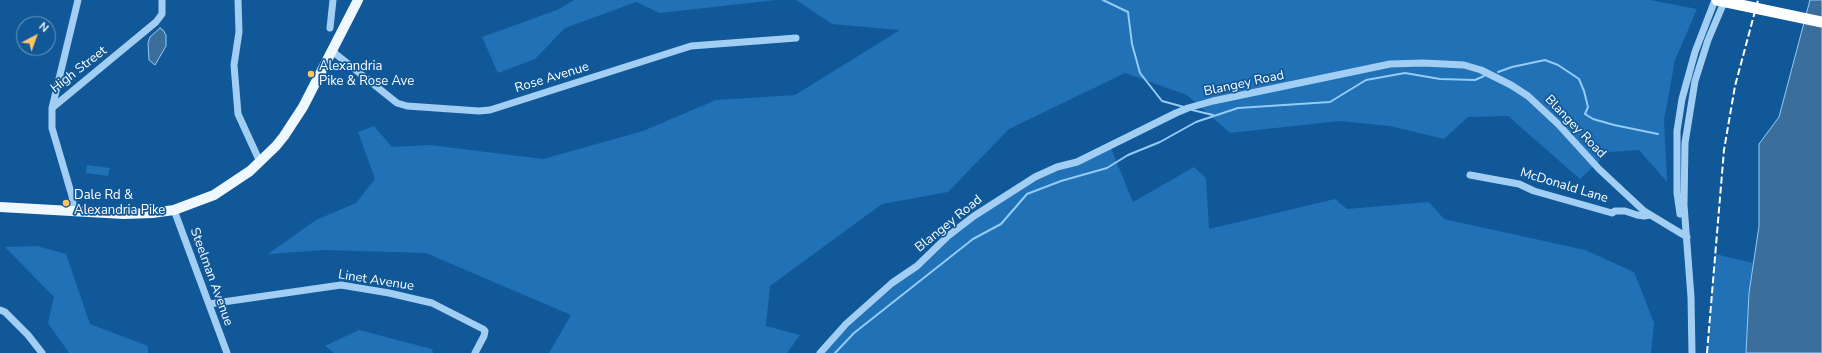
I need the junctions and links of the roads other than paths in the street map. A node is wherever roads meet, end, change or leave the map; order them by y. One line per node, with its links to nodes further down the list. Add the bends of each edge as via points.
1 (78, 0): 12 (street)
2 (162, 0): 12 (street, High Street, via 162,14 148,28)
3 (238, 0): 13 (street, via 239,32 234,65 238,114)
4 (333, 0): 9 (street)
5 (358, 0): 11 (main road)
6 (1716, 0): 8 (highway); 19 (street, via 1688,73 1677,131 1677,193)
7 (1725, 0): 19 (street, via 1703,54 1691,99 1684,172)
8 (1822, 22)
9 (330, 28)
10 (796, 38): 11 (street, Rose Avenue, via 692,46 480,111 407,106 398,103)
11 (332, 51): 13 (main road, via 295,122)
12 (52, 108): 17 (street, High Street, via 52,128 72,196)
13 (260, 162): 16 (main road, via 214,195)
14 (1470, 175): 18 (street, McDonald Lane, via 1519,184 1612,213 1625,211)
15 (0, 208): 17 (main road)
16 (174, 210): 17 (main road, via 124,214); 20 (street, Steelman Avenue)
17 (74, 212)
18 (1650, 215): 19 (street, Blangey Road); 25 (street, Blangey Road, via 1599,169 1528,96 1496,76 1464,65 1423,63 1377,66 1188,108 1077,162 1057,167 1035,177 948,236 917,266 892,283 862,310)
19 (1687, 238): 26 (street)
20 (209, 304): 23 (street, Steelman Avenue); 24 (street, Linet Avenue, via 341,285 389,293 432,302 485,330)
21 (0, 310): 22 (street, via 28,335)
22 (42, 353)
23 (227, 353)
24 (475, 353)
25 (820, 353)
26 (1692, 353)

